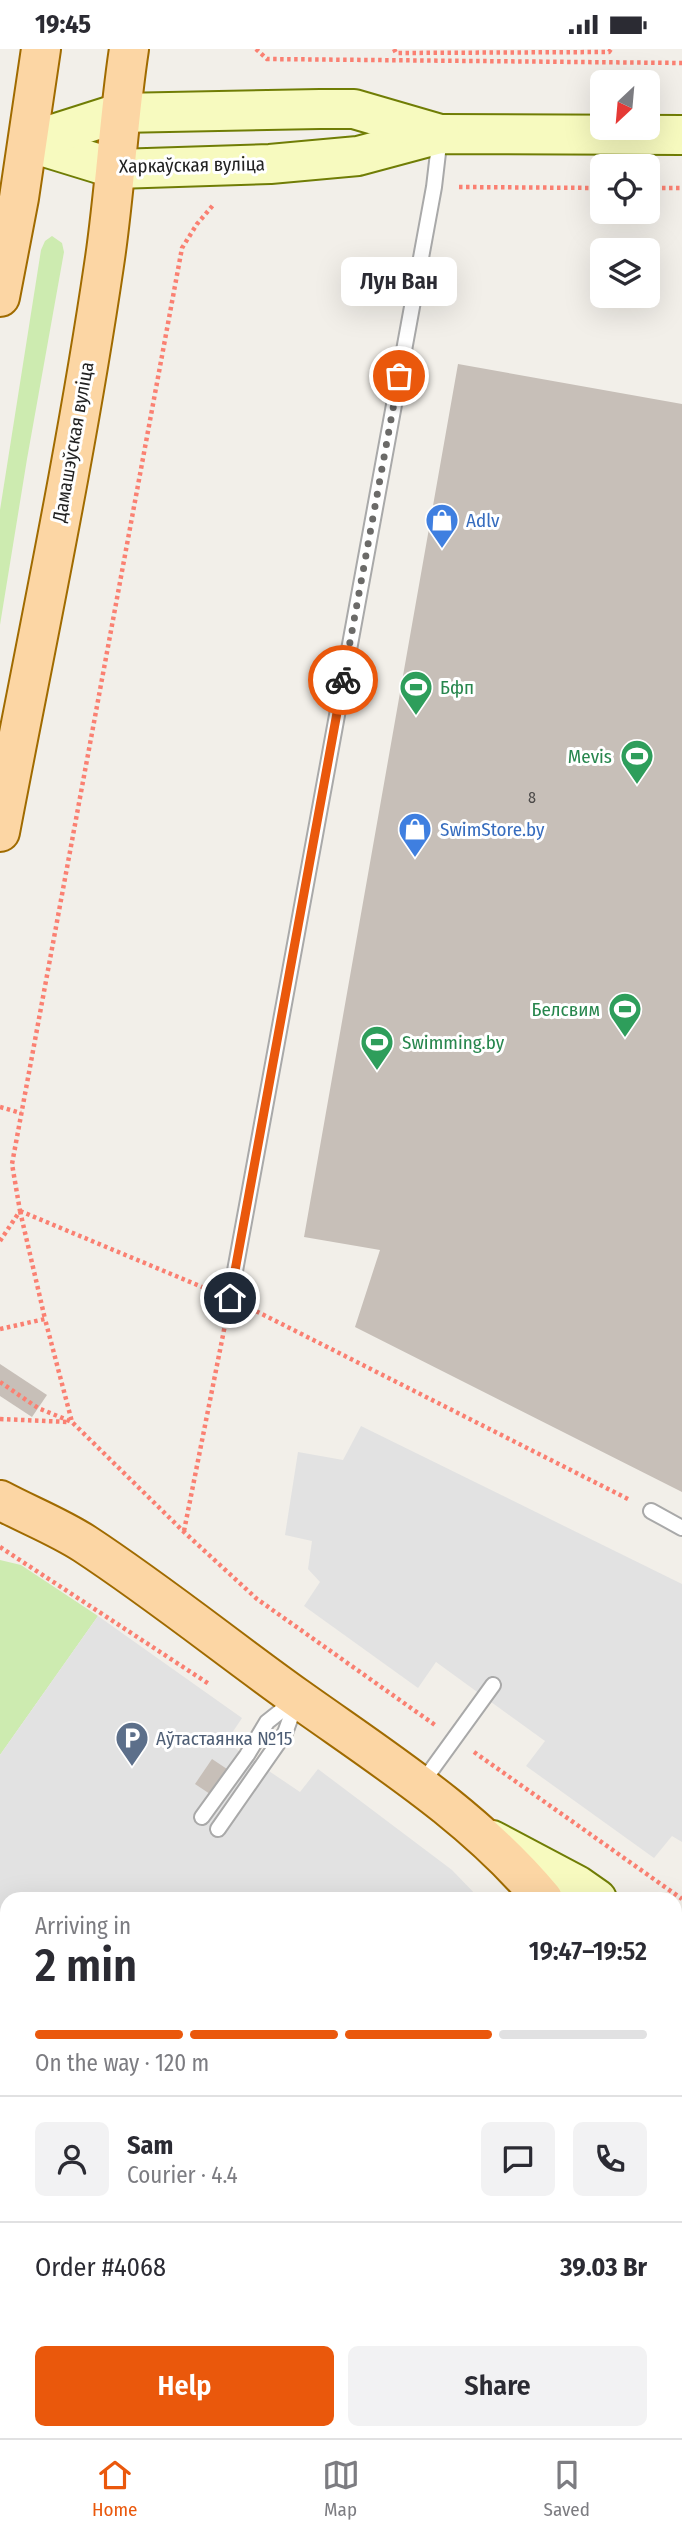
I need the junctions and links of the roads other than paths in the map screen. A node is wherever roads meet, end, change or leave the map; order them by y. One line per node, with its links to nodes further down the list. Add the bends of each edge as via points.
1 (41, 49): 6 (main road)
2 (129, 49): 3 (main road, Дамашэўская вуліца)
3 (119, 113): 4 (main road, Харкаўская вуліца, via 354,109); 6 (main road, Харкаўская вуліца); 7 (main road, Дамашэўская вуліца)
4 (440, 134): 5 (main road, Харкаўская вуліца); 7 (main road, Харкаўская вуліца, via 358,156); 10 (lane, via 434,187)
5 (682, 135)
6 (28, 142): 7 (main road, Харкаўская вуліца); 8 (main road)
7 (116, 169): 9 (main road, Дамашэўская вуліца, via 84,388)
8 (0, 297)
9 (0, 832)
10 (230, 1298)
11 (0, 1500): 15 (main road, via 83,1543)
12 (652, 1511): 13 (lane)
13 (682, 1528)
14 (494, 1685): 16 (lane)
15 (297, 1698): 16 (main road); 17 (lane, via 267,1722); 18 (lane, via 285,1733)
16 (422, 1784): 19 (main road)
17 (202, 1817)
18 (218, 1829)
19 (480, 1834): 20 (main road); 21 (main road)
20 (537, 1892)
21 (587, 1892)

